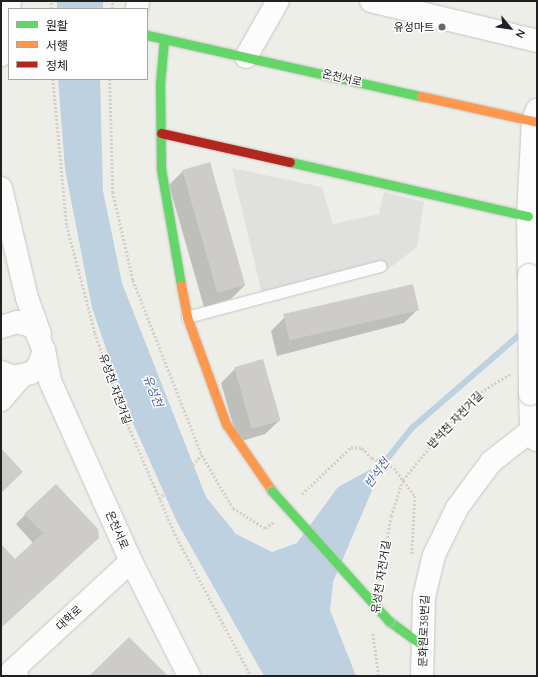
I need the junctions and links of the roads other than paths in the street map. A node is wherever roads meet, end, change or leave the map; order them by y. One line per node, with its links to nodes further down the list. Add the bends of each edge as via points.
1 (278, 1): 9 (street)
2 (371, 1): 4 (street)
3 (8, 5): 8 (street)
4 (434, 8): 7 (street)
5 (148, 35): 6 (street, 온천서로)
6 (164, 39): 9 (street, 온천서로); 11 (street)
7 (537, 41)
8 (1, 55)
9 (246, 57): 10 (street, 온천서로)
10 (536, 118): 13 (street)
11 (160, 133): 13 (street); 15 (street, via 160,170)
12 (1, 188): 17 (street, 온천서로, via 27,298)
13 (528, 216): 21 (street, bridge, via 530,394)
14 (380, 266): 15 (lane)
15 (187, 317): 23 (street, bridge, via 226,424 272,491 389,621)
16 (1, 327): 17 (street, via 9,323 26,323)
17 (42, 342): 19 (street, 온천서로)
18 (1, 372): 19 (street)
19 (34, 377): 20 (street); 22 (street, 온천서로)
20 (1, 400)
21 (535, 433): 23 (street, 문화원로38번길, via 491,462 457,508 434,555 424,597)
22 (131, 561): 24 (street, 대학로, via 12,671); 25 (street, 온천서로)
23 (422, 645): 26 (street, 문화원로38번길)
24 (17, 676)
25 (188, 676)
26 (422, 676)

